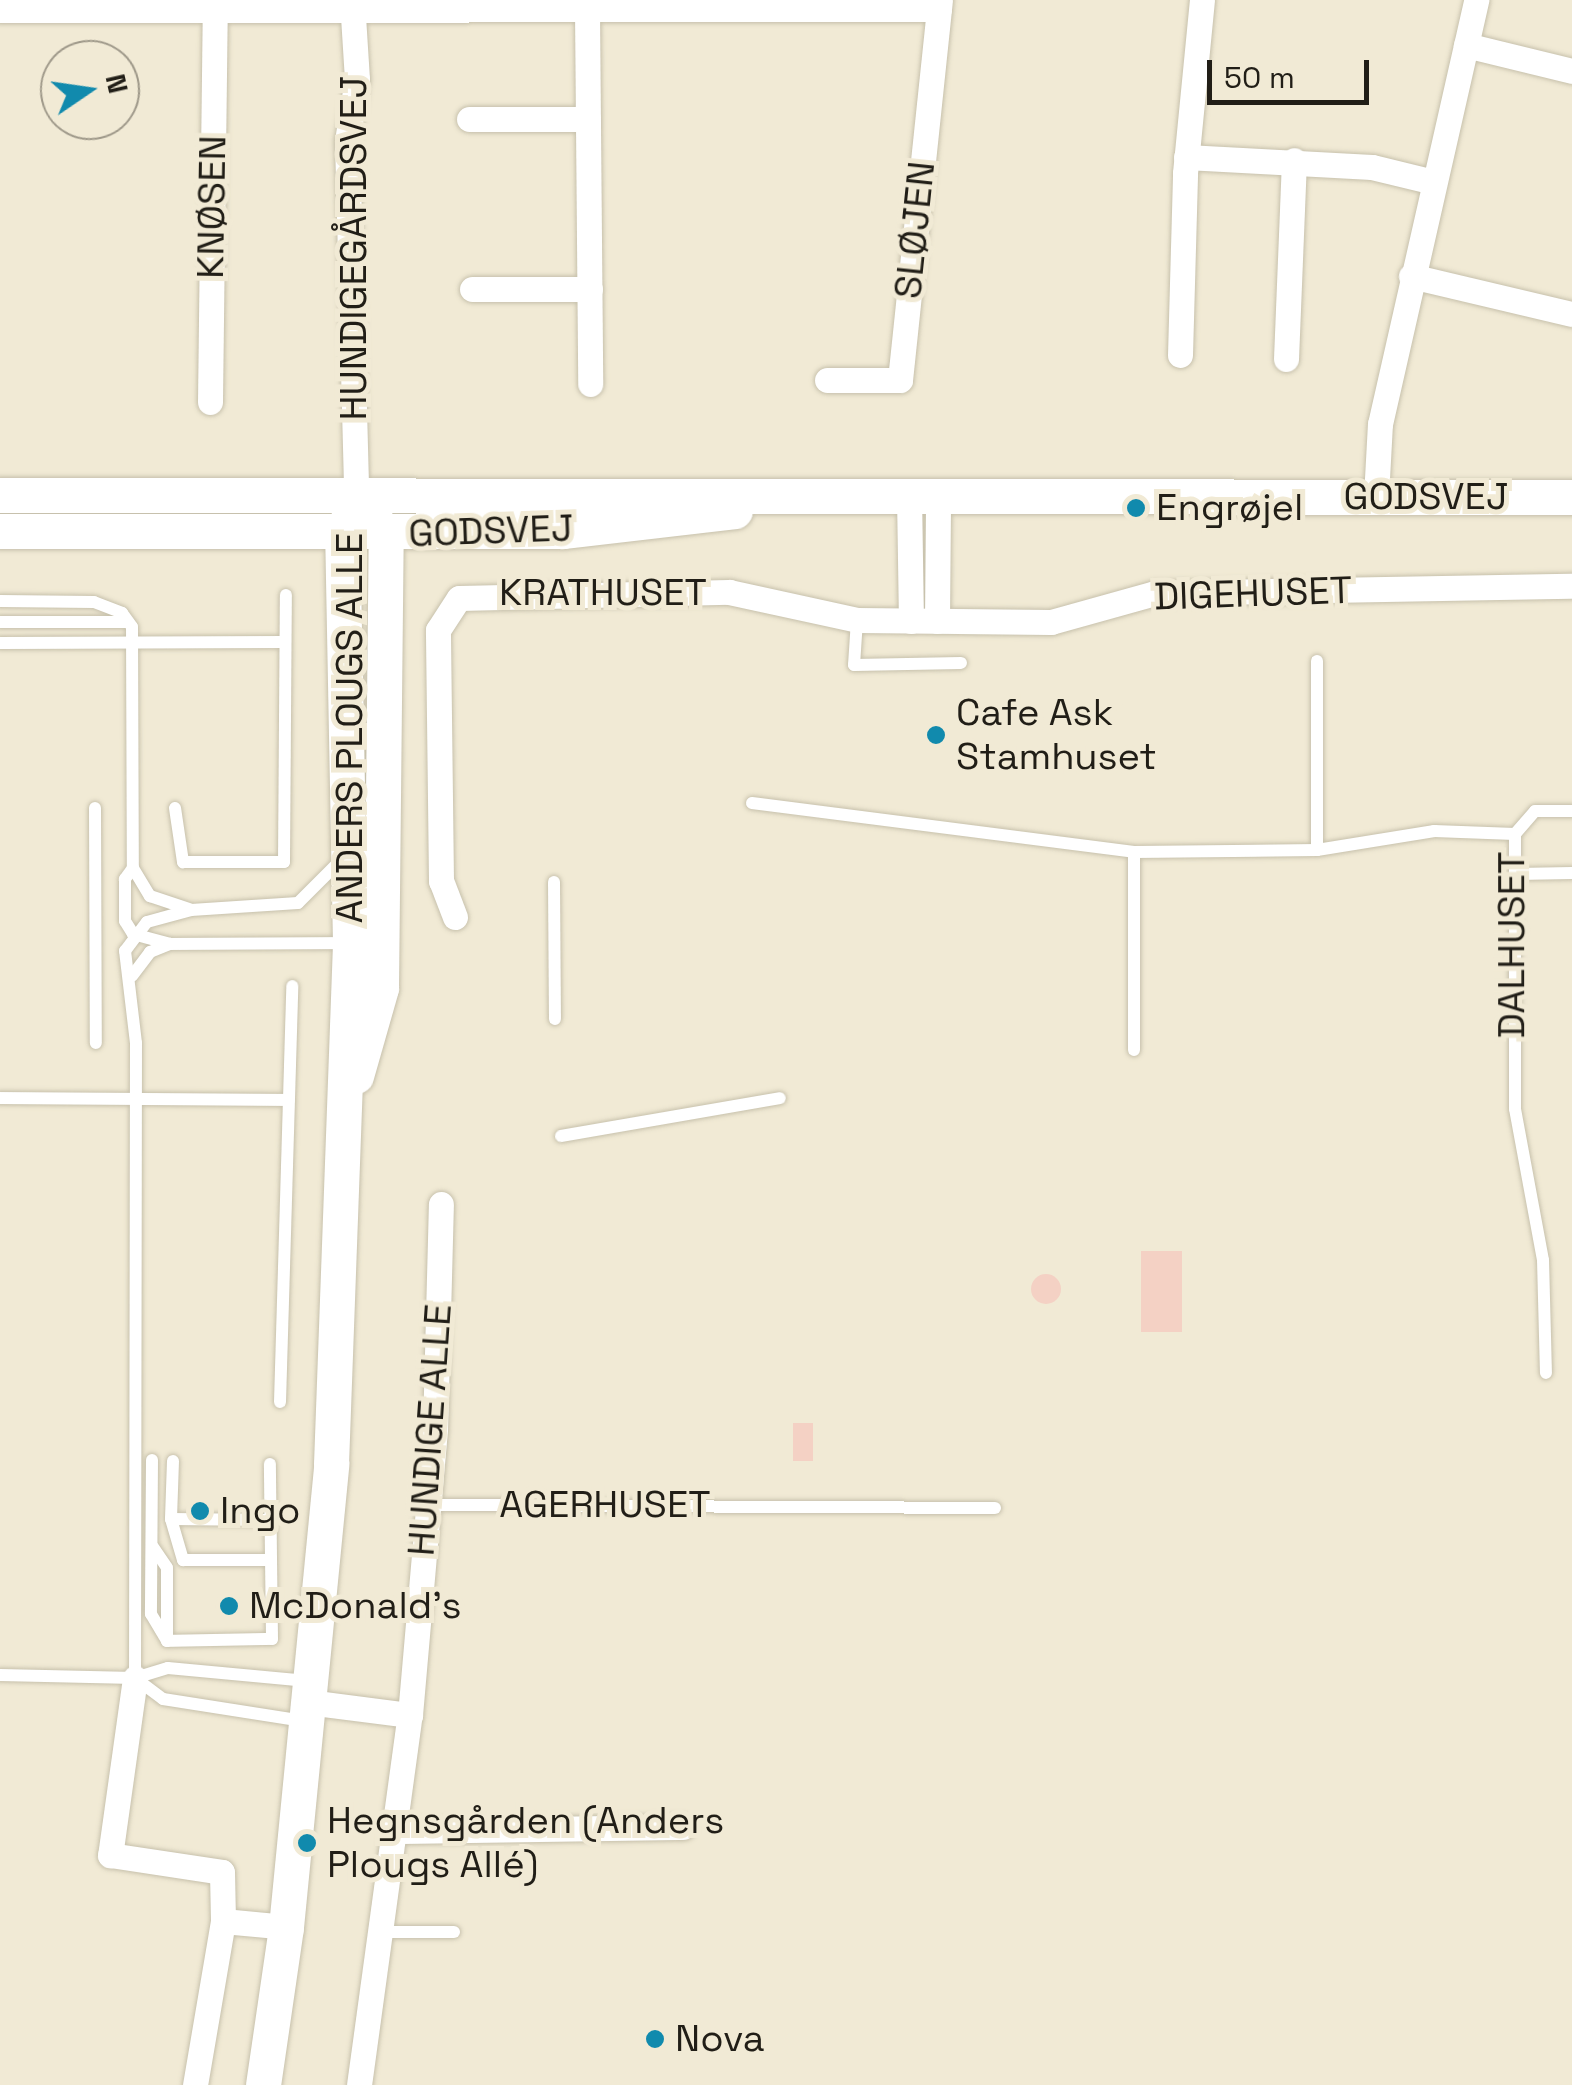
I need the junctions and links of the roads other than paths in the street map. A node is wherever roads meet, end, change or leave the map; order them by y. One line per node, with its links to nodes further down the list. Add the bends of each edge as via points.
1 (1202, 0): 15 (street)
2 (1476, 0): 11 (street)
3 (939, 4): 6 (street, SLØJEN); 24 (street, SLØJEN, via 900,380)
4 (76, 5): 8 (street); 10 (street)
5 (500, 5): 7 (street, SLØJEN); 9 (street, SLØJEN)
6 (723, 5): 9 (street, SLØJEN)
7 (352, 6): 10 (street); 29 (street, HUNDIGEGÅRDSVEJ, via 357,80 346,142 352,164)
8 (0, 10)
9 (587, 10): 14 (street)
10 (214, 11): 26 (street, KNØSEN)
11 (1466, 45): 12 (street); 17 (street)
12 (1572, 72)
13 (470, 119): 14 (street)
14 (588, 119): 19 (street)
15 (1186, 157): 16 (street); 22 (street)
16 (1294, 160): 17 (street, via 1372,167); 23 (street)
17 (1434, 182): 18 (street)
18 (1411, 276): 21 (street); 32 (street, via 1380,424)
19 (590, 288): 20 (street); 25 (street)
20 (472, 289)
21 (1572, 314)
22 (1180, 355)
23 (1286, 360)
24 (828, 380)
25 (590, 384)
26 (210, 402)
27 (0, 495): 29 (street, GODSVEJ)
28 (924, 495): 30 (street, GODSVEJ); 32 (street, GODSVEJ); 41 (street); 42 (street)
29 (356, 496): 30 (street, GODSVEJ); 34 (street, ANDERS PLOUGS ALLE); 35 (street, ANDERS PLOUGS ALLE)
30 (860, 496): 34 (street, GODSVEJ, via 563,531)
31 (1572, 496): 32 (street, GODSVEJ)
32 (1376, 497)
33 (0, 531): 35 (street, GODSVEJ)
34 (386, 534): 35 (street, GODSVEJ); 65 (street, ANDERS PLOUGS ALLE)
35 (342, 535): 55 (street, ANDERS PLOUGS ALLE)
36 (1572, 586): 42 (street, DIGEHUSET, via 1155,593 1051,622)
37 (286, 596): 45 (lane)
38 (0, 602): 44 (lane, via 94,602)
39 (776, 602): 40 (street, DIGEHUSET); 63 (street, KRATHUSET, via 729,592 475,594 444,612 438,630 441,881)
40 (857, 620): 41 (street, DIGEHUSET); 49 (lane, via 854,664)
41 (910, 620): 42 (street, DIGEHUSET)
42 (937, 621)
43 (0, 622): 44 (lane)
44 (128, 622): 47 (lane)
45 (285, 642): 47 (lane); 52 (lane, via 284,862 183,862)
46 (0, 643): 47 (lane)
47 (135, 643): 58 (lane)
48 (1317, 661): 56 (lane)
49 (961, 663)
50 (752, 803): 57 (lane, DALHUSET)
51 (95, 808): 70 (lane)
52 (175, 808)
53 (1572, 810): 54 (lane, via 1535,811)
54 (1516, 834): 56 (lane, DALHUSET, via 1434,831); 60 (lane, DALHUSET)
55 (348, 850): 62 (lane, via 298,902); 65 (street, ANDERS PLOUGS ALLE)
56 (1317, 850): 57 (lane, DALHUSET)
57 (1134, 852): 71 (lane)
58 (133, 868): 62 (lane, via 150,896); 64 (lane, via 126,879 126,920)
59 (1572, 873): 60 (lane)
60 (1516, 874): 78 (lane, DALHUSET, via 1515,1109 1543,1260)
61 (554, 882): 69 (lane)
62 (190, 910): 64 (lane, via 148,922)
63 (455, 917)
64 (133, 934): 66 (lane); 67 (lane, via 126,951)
65 (366, 938): 66 (lane); 90 (street, ANDERS PLOUGS ALLE, via 341,1060 331,1464)
66 (170, 944): 67 (lane, via 150,952)
67 (132, 976): 74 (lane)
68 (292, 986): 75 (lane)
69 (555, 1019)
70 (96, 1043)
71 (1134, 1050)
72 (0, 1098): 74 (lane)
73 (780, 1098): 76 (lane)
74 (136, 1099): 75 (lane); 89 (lane)
75 (290, 1100): 79 (lane)
76 (561, 1136)
77 (441, 1204): 83 (street, HUNDIGE ALLE)
78 (1546, 1373)
79 (280, 1402)
80 (152, 1460): 87 (lane, via 151,1614 167,1642 272,1639)
81 (173, 1461): 85 (lane)
82 (270, 1464): 86 (lane)
83 (426, 1505): 84 (lane, AGERHUSET); 91 (street, HUNDIGE ALLE)
84 (996, 1508)
85 (171, 1519): 86 (lane); 87 (lane, via 183,1560)
86 (270, 1520): 87 (lane)
87 (271, 1565)
88 (0, 1675): 89 (lane)
89 (134, 1678): 90 (lane, via 168,1668); 90 (lane, via 163,1699); 94 (street, via 110,1855 222,1872)
90 (308, 1702): 91 (street); 95 (street, ANDERS PLOUGS ALLE)
91 (410, 1715): 93 (street, HUNDIGE ALLE)
92 (682, 1827): 93 (street)
93 (396, 1831): 96 (street, HUNDIGE ALLE)
94 (223, 1920): 95 (street); 98 (street)
95 (286, 1927): 99 (street, ANDERS PLOUGS ALLE)
96 (382, 1932): 97 (lane); 100 (street, HUNDIGE ALLE)
97 (454, 1932)
98 (195, 2085)
99 (263, 2085)
100 (359, 2085)

